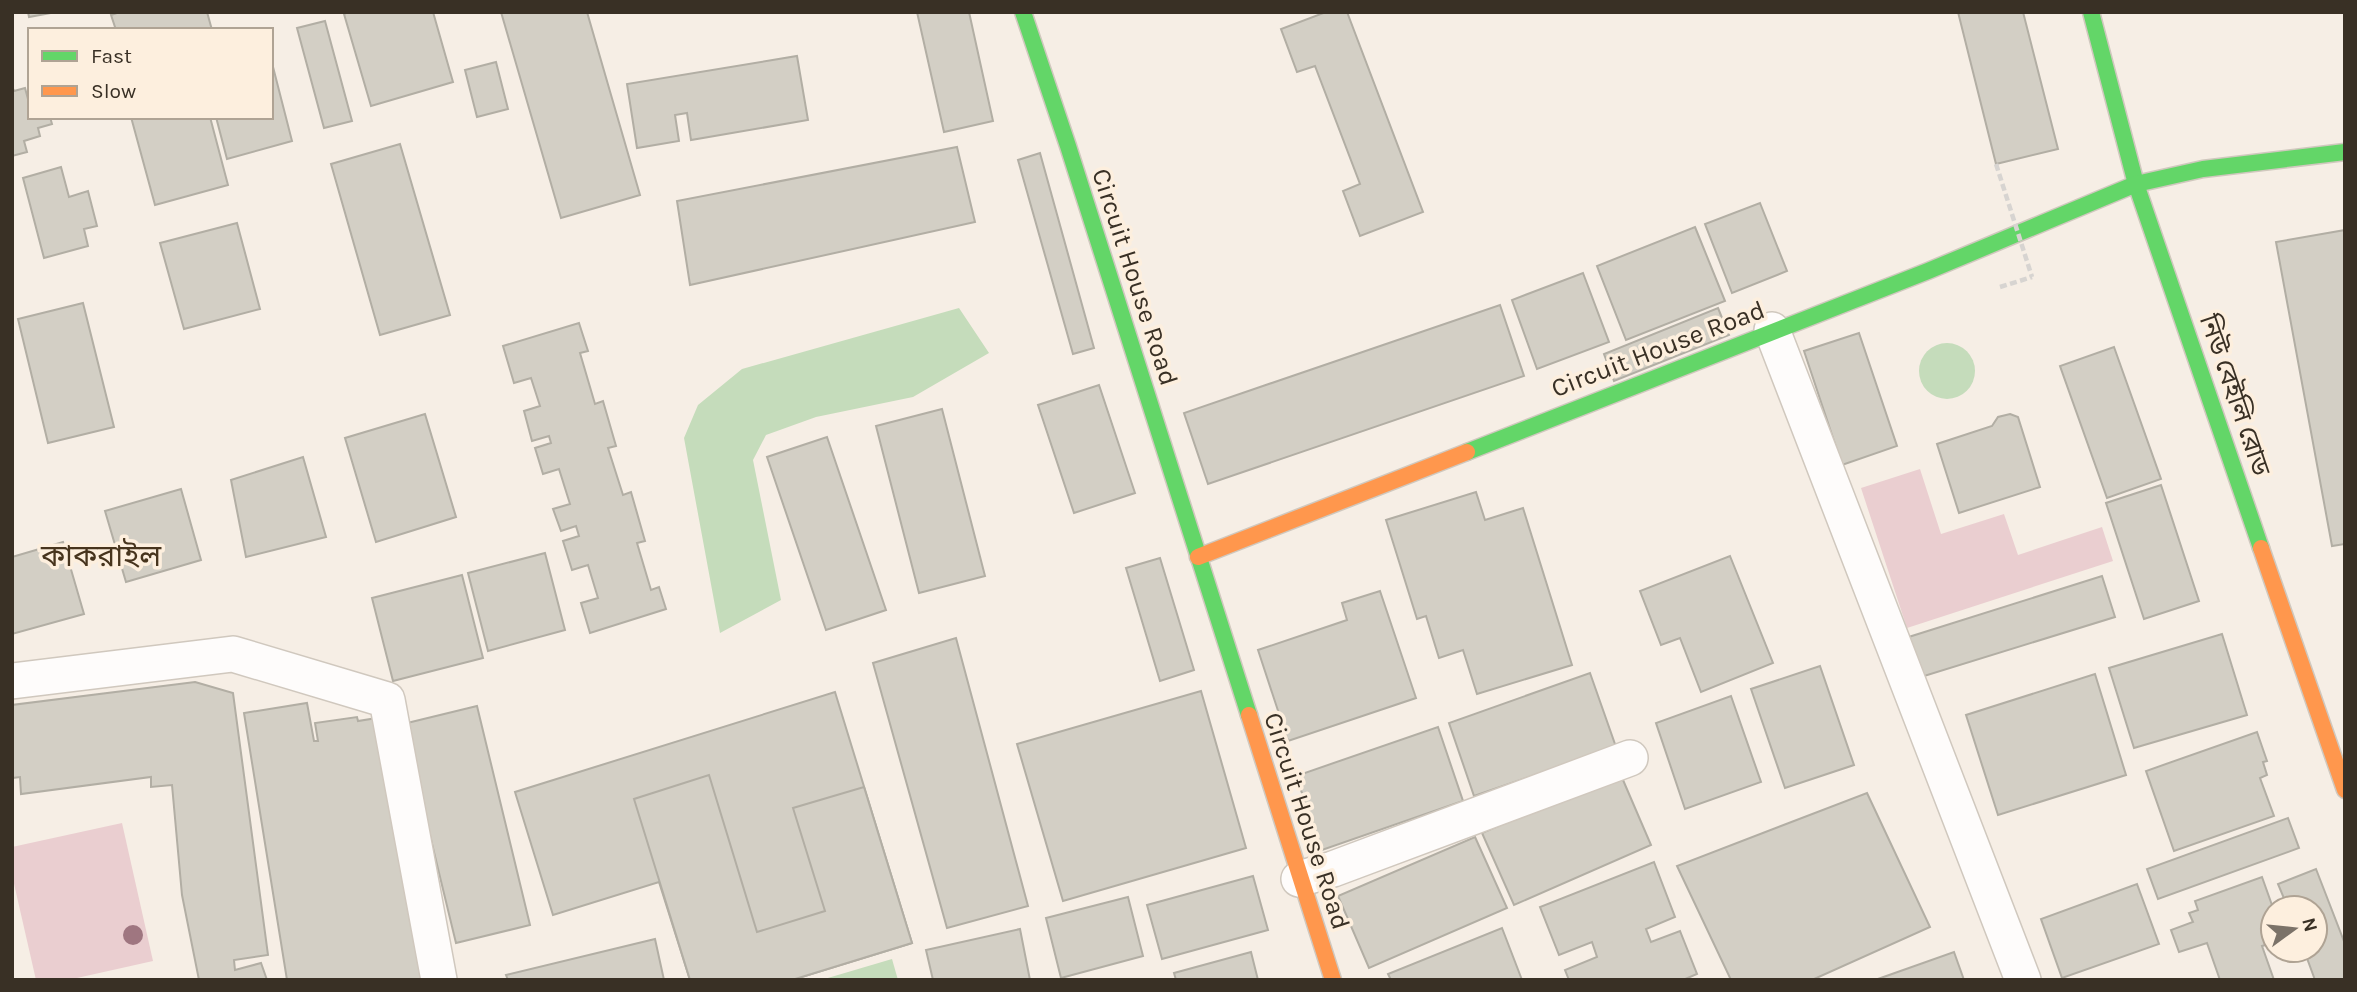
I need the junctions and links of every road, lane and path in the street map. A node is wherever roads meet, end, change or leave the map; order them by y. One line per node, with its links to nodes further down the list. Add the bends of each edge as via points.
1 (1023, 12): 8 (street, Circuit House Road)
2 (2091, 12): 5 (street, নিউ বেইলি রোড)
3 (2345, 152): 5 (street, Circuit House Road, via 2203,169)
4 (1996, 164): 6 (path, bridge)
5 (2136, 184): 7 (street, Circuit House Road); 11 (street, নিউ বেইলি রোড)
6 (2032, 277)
7 (1772, 330): 8 (street, Circuit House Road); 15 (street)
8 (1198, 557): 12 (street, Circuit House Road)
9 (12, 681): 13 (street, via 233,654 387,701)
10 (1630, 758): 12 (street)
11 (2345, 790)
12 (1299, 879): 14 (street, Circuit House Road)
13 (439, 980)
14 (1333, 980)
15 (2023, 980)

